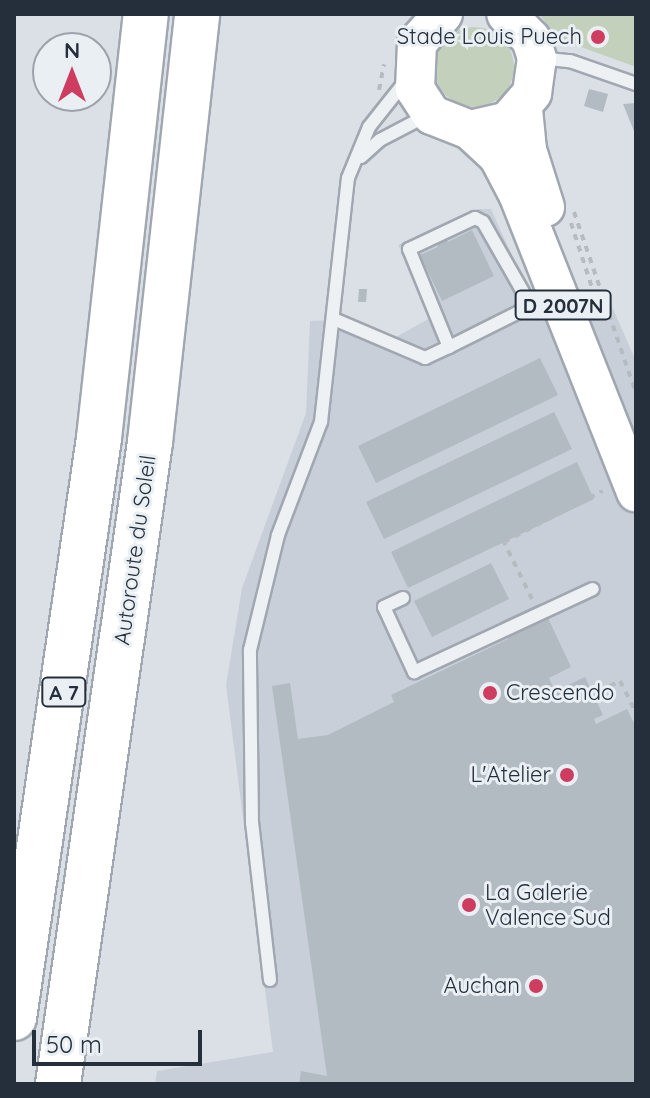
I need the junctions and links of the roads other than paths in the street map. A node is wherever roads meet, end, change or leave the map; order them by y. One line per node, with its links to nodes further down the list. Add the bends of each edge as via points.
1 (146, 14): 19 (highway, A 7, via 99,438)
2 (197, 14): 20 (highway, Autoroute du Soleil / A 7, via 150,442)
3 (506, 14): 5 (main road, via 531,39)
4 (438, 16): 6 (main road, via 417,43)
5 (537, 58): 7 (lane, via 570,61); 8 (main road, via 537,76)
6 (412, 73): 9 (main road, via 415,89); 11 (lane, via 369,127)
7 (636, 84)
8 (523, 109): 10 (main road, via 490,129); 14 (main road, D 2007N, via 537,185)
9 (432, 115): 10 (main road); 11 (lane, via 380,140)
10 (470, 130): 15 (main road, D 2007N, via 498,156 518,194)
11 (359, 160): 12 (lane, via 344,200)
12 (336, 320): 13 (lane, via 425,358); 18 (lane, via 321,422 278,535 250,650 252,823)
13 (449, 347): 13 (lane, via 409,249 475,218 483,222 531,306)
14 (636, 442)
15 (623, 488)
16 (593, 589): 17 (lane, via 414,672 384,607)
17 (403, 598)
18 (270, 980)
19 (14, 1018)
20 (59, 1080)

